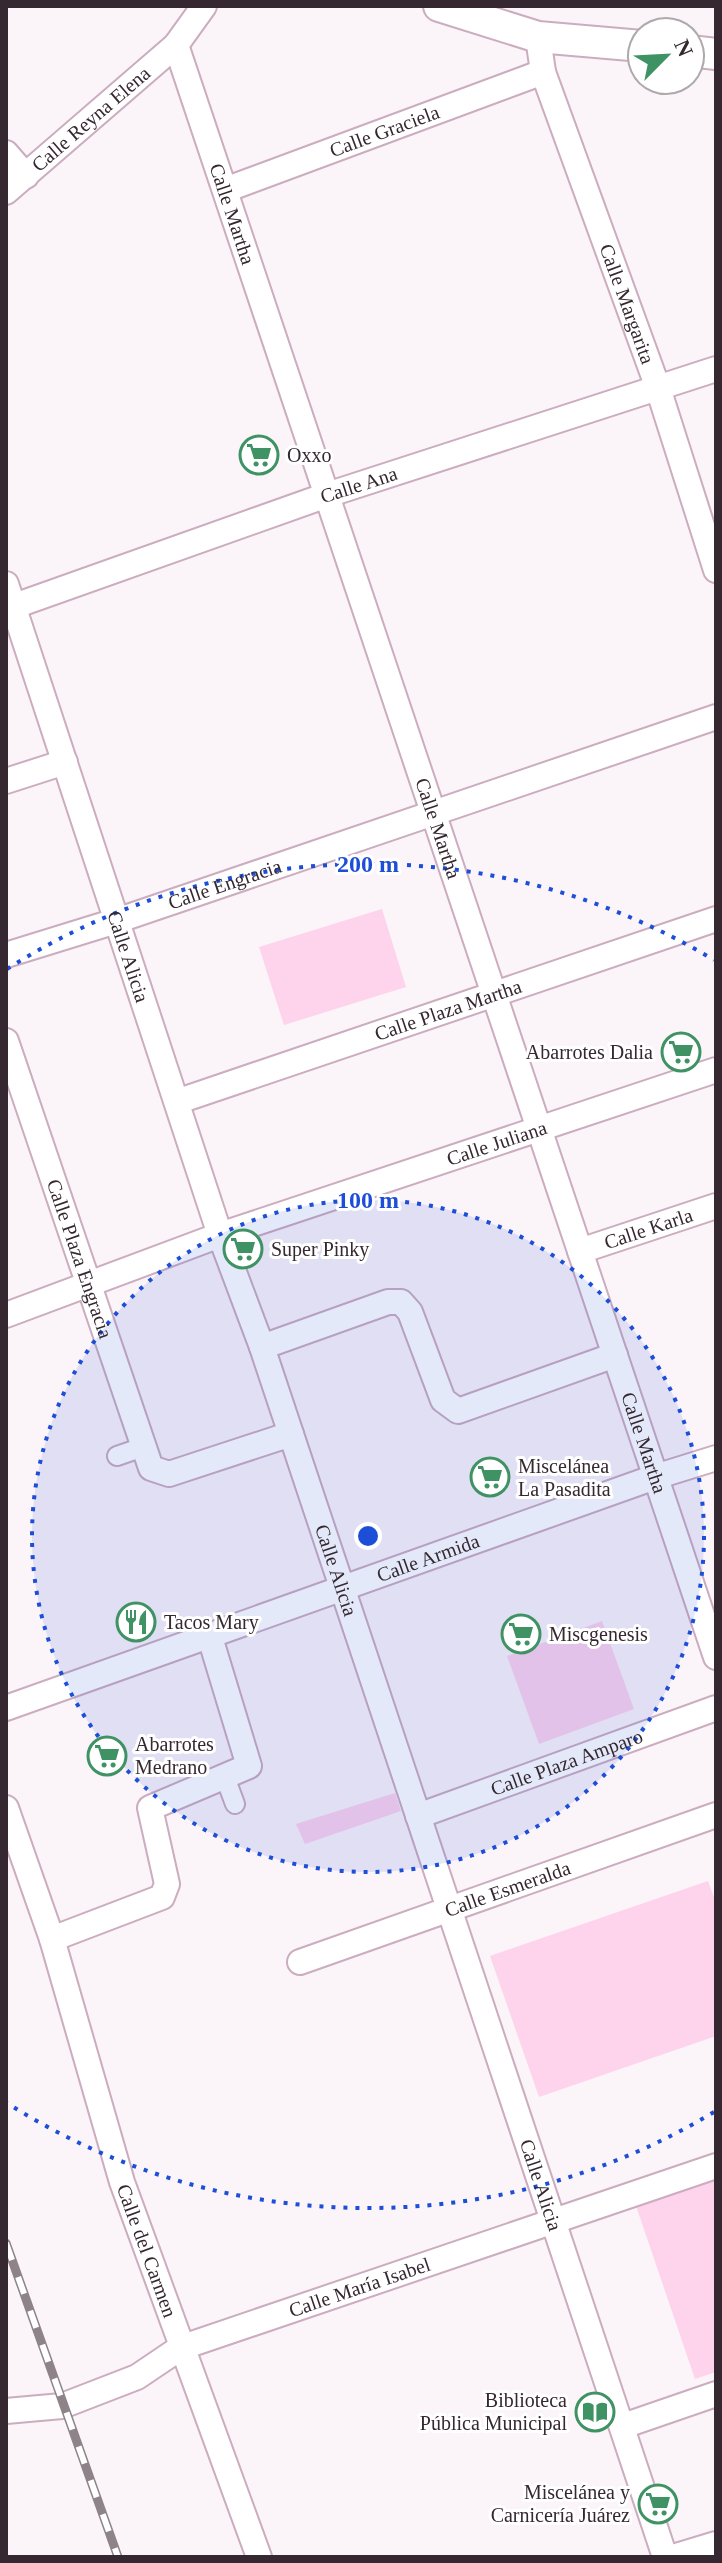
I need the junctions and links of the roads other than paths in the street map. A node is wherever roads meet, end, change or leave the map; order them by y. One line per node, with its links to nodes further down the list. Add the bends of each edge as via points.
1 (204, 6): 4 (street)
2 (439, 6): 3 (street)
3 (538, 37): 5 (street); 6 (street, Calle Margarita)
4 (176, 45): 8 (street, Calle Reyna Elena); 9 (street, Calle Martha)
5 (626, 45)
6 (543, 72): 9 (street, Calle Graciela); 12 (street, Calle Margarita)
7 (6, 153): 8 (street)
8 (26, 176): 10 (street, Calle Reyna Elena)
9 (225, 190): 13 (street, Calle Martha)
10 (6, 192)
11 (716, 369): 12 (street, Calle Ana)
12 (658, 388): 13 (street, Calle Ana); 14 (street, Calle Margarita)
13 (327, 495): 15 (street, Calle Ana); 19 (street, Calle Martha)
14 (716, 570)
15 (8, 600): 17 (street, Calle Alicia)
16 (716, 717): 19 (street, Calle Engracia)
17 (65, 762): 18 (street); 21 (street, Calle Alicia)
18 (6, 781)
19 (433, 812): 21 (street, Calle Engracia); 23 (street, Calle Martha)
20 (716, 919): 23 (street, Calle Plaza Martha)
21 (116, 921): 22 (street, Calle Engracia); 26 (street, Calle Alicia)
22 (6, 955)
23 (494, 996): 26 (street, Calle Plaza Martha); 27 (street, Calle Martha)
24 (6, 1041): 31 (street, Calle Plaza Engracia)
25 (716, 1070): 27 (street, Calle Juliana)
26 (179, 1101): 29 (street, Calle Alicia)
27 (539, 1128): 29 (street, Calle Juliana); 30 (street, Calle Martha)
28 (716, 1206): 30 (street, Calle Karla)
29 (220, 1235): 31 (street, Calle Juliana); 33 (street, Calle Alicia)
30 (580, 1251): 34 (street, Calle Martha)
31 (90, 1284): 32 (street, Calle Juliana); 36 (street, Calle Plaza Engracia)
32 (6, 1315)
33 (262, 1347): 34 (street, via 388,1302 401,1302 410,1312 443,1400 458,1411); 35 (street, Calle Alicia)
34 (615, 1355): 39 (street, Calle Martha)
35 (291, 1434): 36 (street, Calle Plaza Engracia, via 169,1474 156,1472); 40 (street, Calle Alicia)
36 (143, 1447): 37 (street)
37 (117, 1456)
38 (716, 1458): 39 (street, Calle Armida)
39 (655, 1477): 40 (street, Calle Armida); 42 (street, Calle Martha)
40 (342, 1587): 41 (street, Calle Armida); 49 (street, Calle Alicia)
41 (209, 1634): 43 (street, Calle Armida); 45 (street, via 249,1758 249,1766)
42 (716, 1657)
43 (6, 1708)
44 (716, 1708): 49 (street, Calle Plaza Amparo)
45 (225, 1777): 46 (street); 51 (street, via 150,1808 167,1884 162,1897)
46 (235, 1804)
47 (6, 1808): 51 (street, Calle del Carmen)
48 (716, 1815): 50 (street, Calle Esmeralda)
49 (418, 1816): 50 (street, Calle Alicia)
50 (450, 1908): 52 (street, Calle Esmeralda); 54 (street, Calle Alicia)
51 (52, 1938): 55 (street, Calle del Carmen, via 122,2182)
52 (300, 1962)
53 (716, 2166): 54 (street, Calle María Isabel)
54 (551, 2222): 55 (street, Calle María Isabel); 58 (street, Calle Alicia)
55 (180, 2348): 57 (street, Calle María Isabel, via 137,2377 62,2406); 60 (street, Calle del Carmen)
56 (716, 2394): 58 (street)
57 (6, 2411)
58 (623, 2426): 61 (street, Calle Alicia)
59 (716, 2544): 62 (street)
60 (259, 2557)
61 (665, 2557)
62 (673, 2557)

